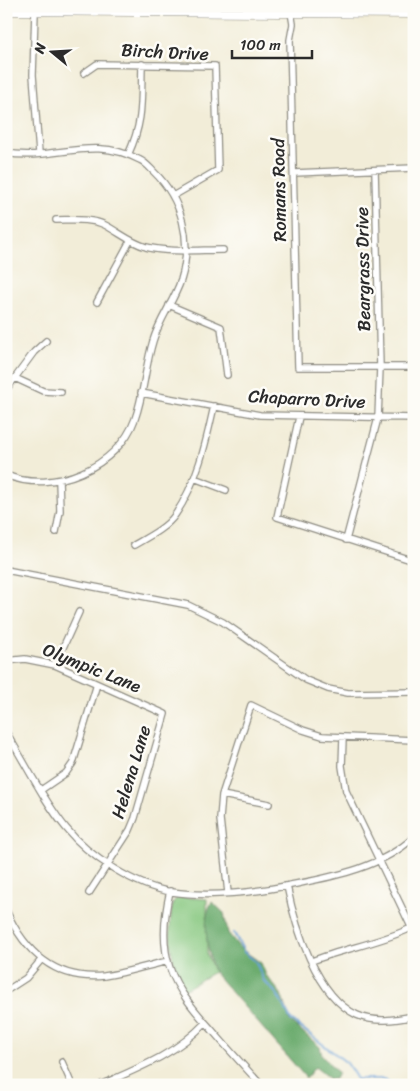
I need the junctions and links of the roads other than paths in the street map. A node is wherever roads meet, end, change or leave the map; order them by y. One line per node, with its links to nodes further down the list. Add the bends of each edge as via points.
1 (243, 9): 3 (main road); 4 (main road)
2 (6, 11): 3 (main road)
3 (35, 12): 9 (street, via 33,76)
4 (291, 12): 5 (main road); 13 (street, Romans Road)
5 (414, 14)
6 (142, 64): 7 (street, Birch Drive, via 97,64); 10 (street, via 141,119); 14 (street, Birch Drive, via 215,66 218,170)
7 (84, 73)
8 (6, 153): 9 (street)
9 (39, 153): 10 (street, via 94,147)
10 (128, 155): 14 (street, via 142,160)
11 (414, 168): 12 (street)
12 (375, 170): 13 (street); 22 (street, Beargrass Drive)
13 (294, 173): 22 (street, Romans Road, via 298,367)
14 (173, 196): 18 (street, via 184,225)
15 (56, 220): 16 (street, via 92,220)
16 (130, 242): 18 (street); 19 (street)
17 (223, 250): 18 (street)
18 (187, 251): 20 (street, via 181,280)
19 (97, 302)
20 (169, 305): 24 (street, via 221,327); 28 (street, via 153,340)
21 (46, 341): 25 (street)
22 (380, 367): 23 (street); 31 (street, Beargrass Drive)
23 (414, 367)
24 (227, 375)
25 (15, 378): 26 (street); 27 (street, via 44,391)
26 (6, 390)
27 (60, 392)
28 (141, 393): 29 (street, Chaparro Drive); 35 (street, via 135,420 122,443 104,460 82,473)
29 (214, 406): 30 (street, Chaparro Drive, via 260,415); 34 (street)
30 (300, 417): 31 (street, Chaparro Drive); 38 (street, via 277,517)
31 (378, 418): 32 (street, Chaparro Drive); 38 (street)
32 (414, 418)
33 (6, 475): 35 (street)
34 (194, 478): 36 (street); 39 (street, via 174,516)
35 (59, 480): 37 (street, via 60,511)
36 (226, 490)
37 (56, 532)
38 (346, 540): 40 (street)
39 (134, 545)
40 (414, 561)
41 (6, 570): 46 (street, via 188,605 224,622 306,680 328,690 348,693)
42 (79, 612): 44 (street)
43 (6, 661): 44 (street, Olympic Lane, via 25,659)
44 (55, 666): 45 (street, Olympic Lane)
45 (97, 684): 47 (street, Olympic Lane); 53 (street, via 73,763 66,773)
46 (414, 692)
47 (164, 714): 58 (street, Helena Lane, via 135,818)
48 (6, 732): 51 (street)
49 (343, 738): 50 (street); 54 (street, via 303,730 251,705); 57 (street, via 342,773 346,791)
50 (414, 740)
51 (14, 744): 52 (street); 53 (street)
52 (6, 748)
53 (41, 790): 58 (street, via 66,829)
54 (222, 796): 55 (street); 62 (street, via 220,819)
55 (269, 804)
56 (414, 837): 57 (street)
57 (380, 860): 59 (street, via 336,876); 64 (street)
58 (108, 864): 60 (street, via 130,877); 61 (street, Helena Lane)
59 (286, 886): 62 (street); 67 (street, via 295,923)
60 (170, 892): 62 (street); 66 (street, via 164,928)
61 (89, 893)
62 (228, 893)
63 (6, 910): 65 (street, via 23,942)
64 (413, 930): 67 (street)
65 (41, 960): 66 (street, via 74,974 89,976 104,976); 68 (street, via 26,978)
66 (168, 961): 70 (street, via 181,993)
67 (312, 961): 69 (street, via 345,1009 374,1020)
68 (6, 990)
69 (414, 1016)
70 (205, 1023): 73 (street, via 180,1047 164,1057); 74 (street)
71 (62, 1062): 72 (street)
72 (72, 1085)
73 (100, 1085)
74 (261, 1085)

